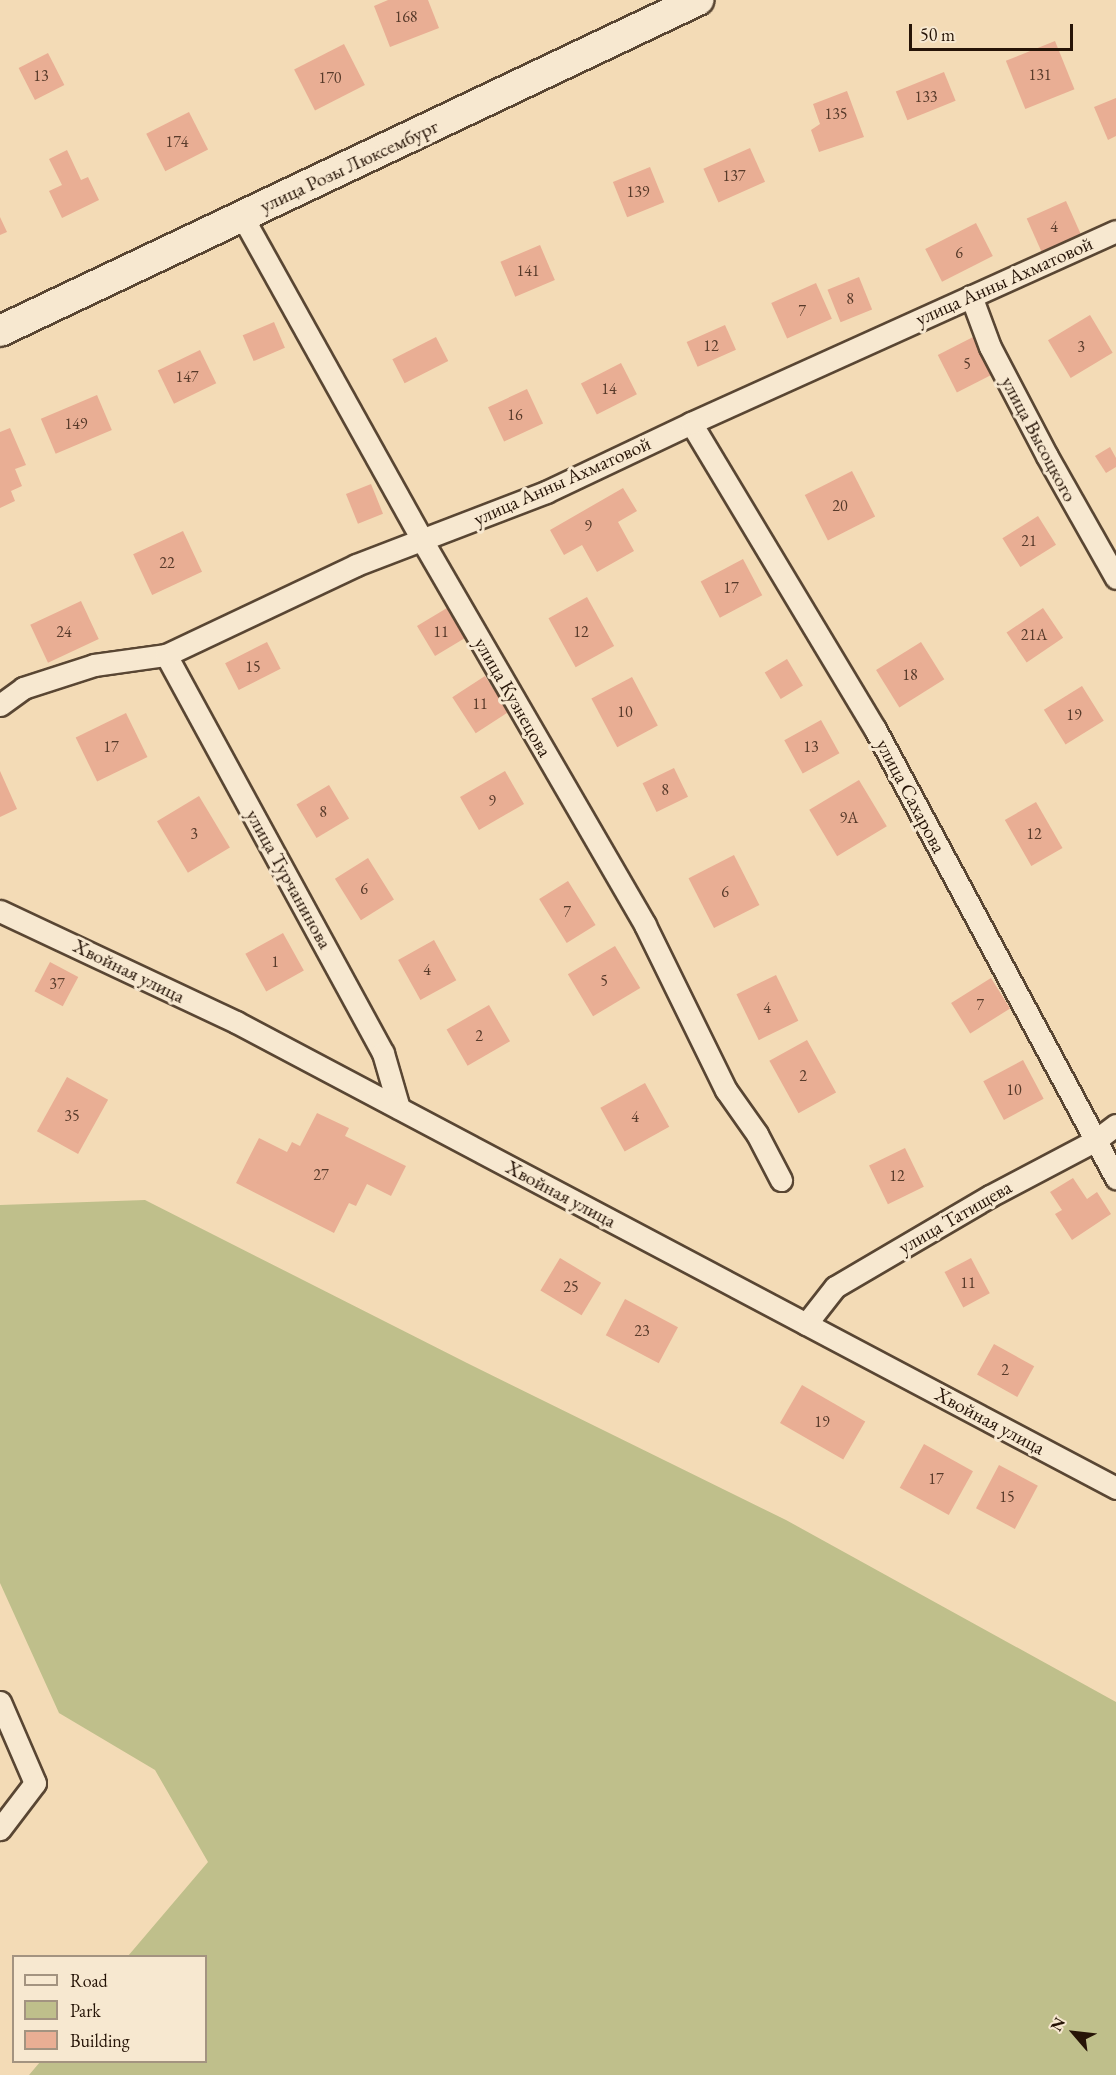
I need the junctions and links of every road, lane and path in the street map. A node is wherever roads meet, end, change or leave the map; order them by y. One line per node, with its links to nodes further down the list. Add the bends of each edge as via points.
1 (698, 0): 2 (street, улица Розы Люксембург)
2 (242, 216): 5 (street, улица Розы Люксембург); 7 (street, улица Кузнецова)
3 (1116, 231): 4 (street, улица Анны Ахматовой)
4 (970, 296): 6 (street, улица Анны Ахматовой); 8 (street, улица Высоцкого, via 990,347)
5 (0, 331)
6 (691, 423): 7 (street, улица Анны Ахматовой, via 546,492); 14 (street, улица Сахарова, via 875,729)
7 (422, 540): 9 (street, улица Анны Ахматовой, via 356,565); 16 (street, улица Кузнецова, via 645,925 726,1090 757,1134)
8 (1116, 578)
9 (165, 655): 10 (street, улица Анны Ахматовой, via 94,665 23,688); 12 (street, улица Турчанинова, via 383,1053)
10 (0, 705)
11 (0, 911): 12 (street, Хвойная улица, via 236,1022)
12 (399, 1108): 17 (street, Хвойная улица)
13 (1116, 1125): 14 (street, улица Татищева)
14 (1096, 1140): 15 (street, улица Сахарова); 17 (street, улица Татищева, via 990,1196 835,1287)
15 (1116, 1178)
16 (781, 1179)
17 (806, 1324): 18 (street, Хвойная улица)
18 (1116, 1488)
19 (0, 1702): 20 (street, via 35,1783)
20 (0, 1828)

